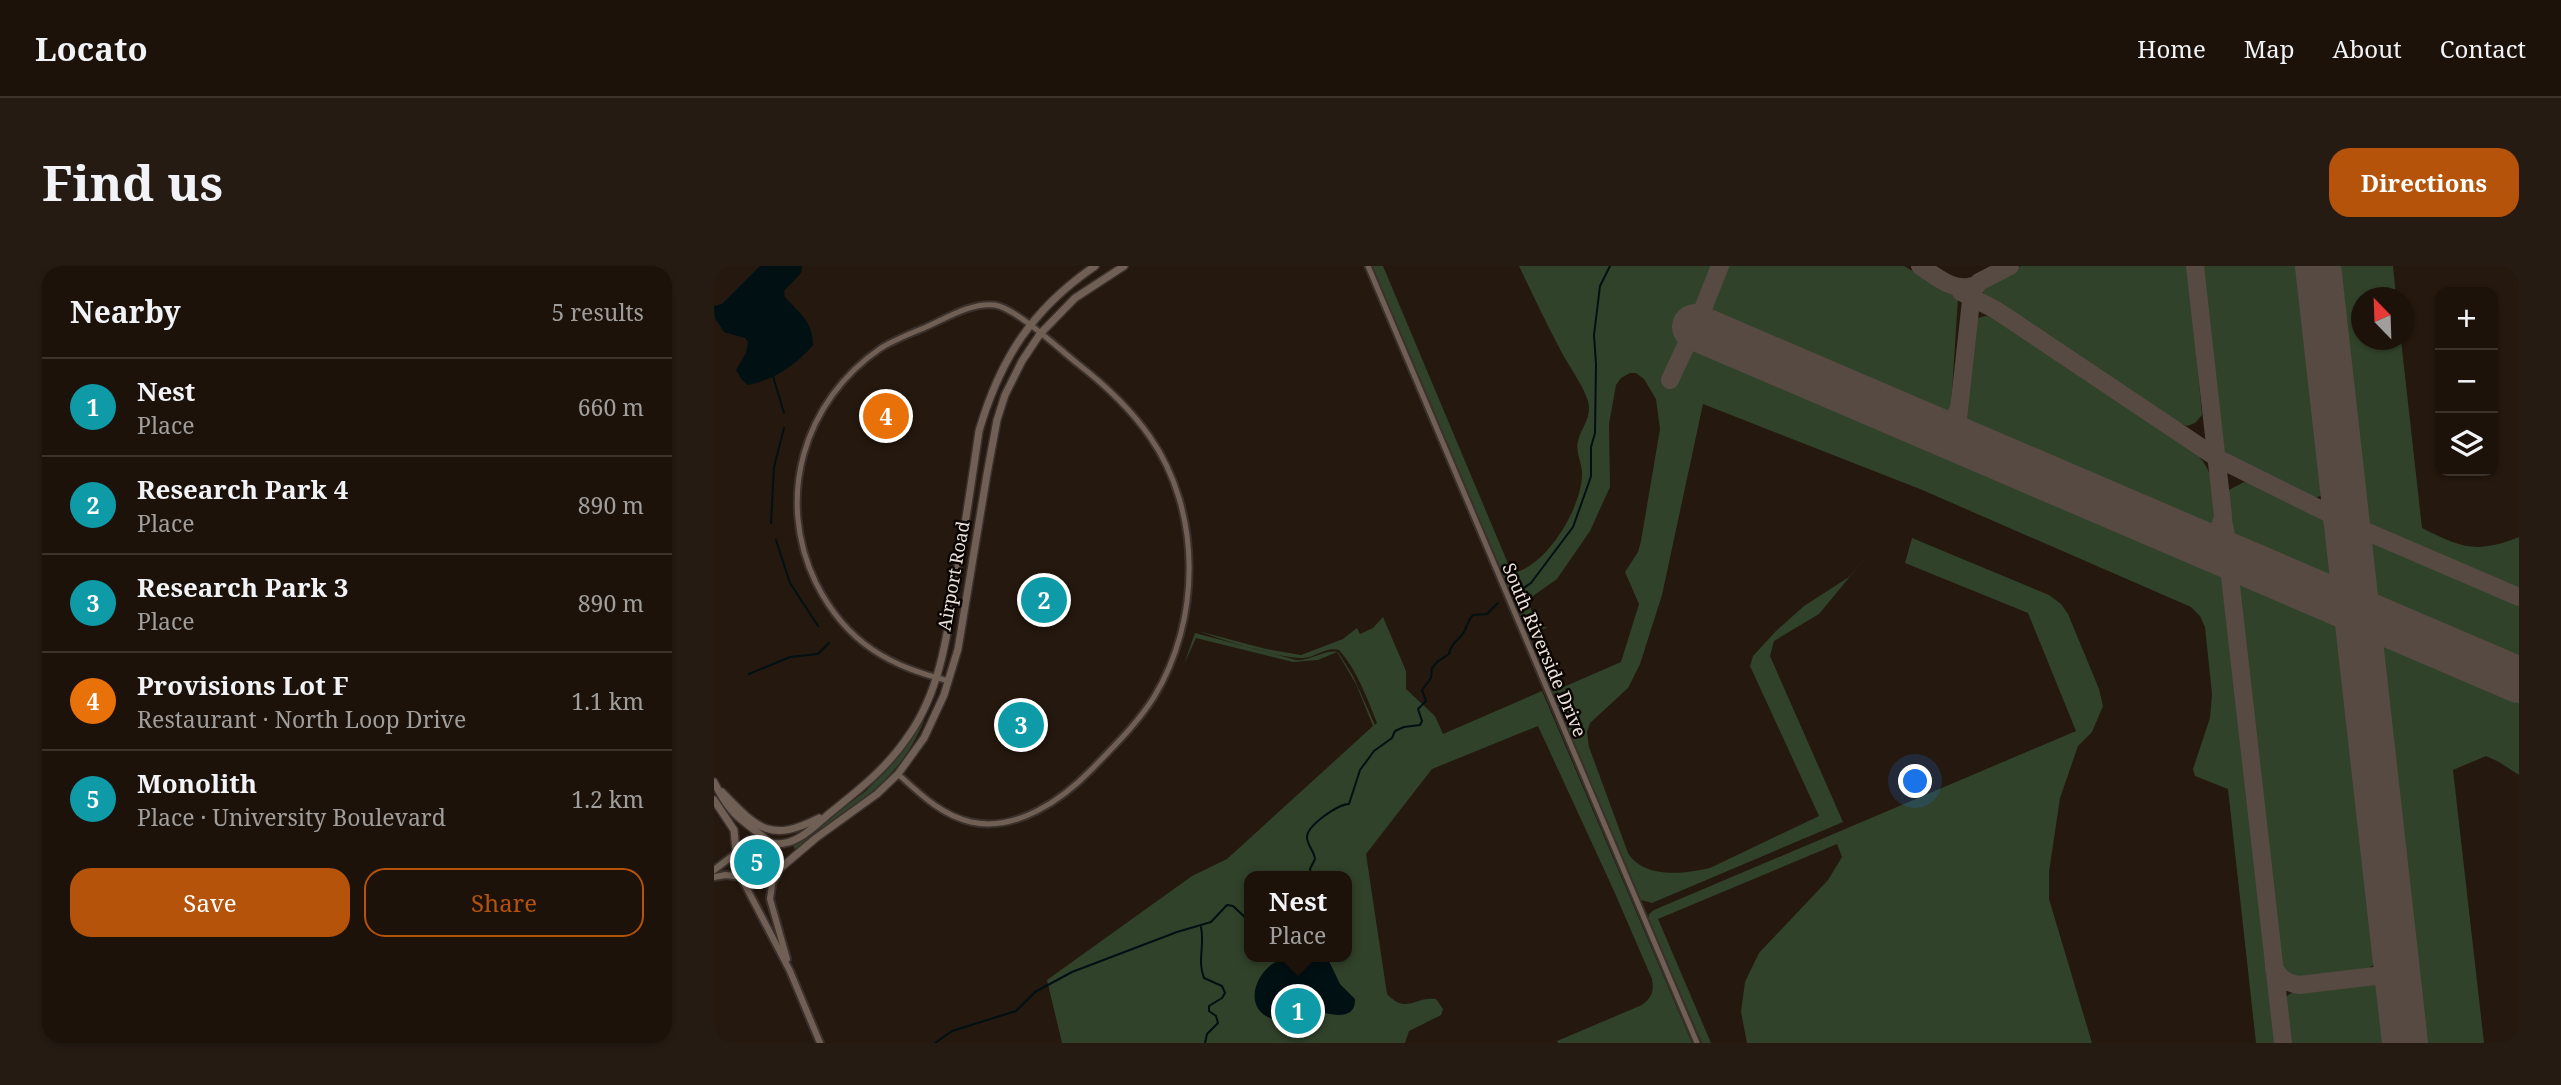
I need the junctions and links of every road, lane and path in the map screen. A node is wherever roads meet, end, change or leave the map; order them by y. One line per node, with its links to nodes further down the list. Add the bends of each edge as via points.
1 (1095, 266): 4 (main road, Airport Road, via 1061,292)
2 (1124, 266): 5 (main road, Airport Road, via 1075,298)
3 (1368, 266): 20 (street, South Riverside Drive)
4 (1030, 325): 5 (street); 6 (main road, Airport Road, via 1003,367 979,431); 6 (street, via 1005,308 985,305 887,344 836,390 803,452 796,493 797,526 819,590 840,620 872,649 909,670)
5 (1040, 334): 7 (main road, Airport Road, via 1013,377 997,420); 8 (street, via 1122,401 1152,438 1168,470 1188,545 1184,622 1174,653 1154,697 1131,727 1076,785 1036,811 1004,821 973,823 937,808)
6 (936, 678): 7 (street); 11 (main road, Airport Road, via 923,711 896,754 869,783)
7 (949, 681): 8 (main road, Airport Road, via 925,738)
8 (898, 774): 15 (main road, Airport Road)
9 (714, 783): 11 (main road, via 749,818 773,831 794,830); 12 (main road, via 727,806)
10 (714, 800): 13 (main road, via 733,826)
11 (832, 811): 12 (main road, Airport Road, via 795,840)
12 (769, 842): 13 (main road, via 749,840); 15 (main road, via 778,853)
13 (736, 853): 14 (street); 17 (main road, via 735,866)
14 (714, 870)
15 (775, 874): 17 (main road, via 755,884); 18 (street, via 769,898)
16 (714, 877): 17 (street)
17 (742, 878): 18 (street)
18 (790, 971): 19 (street)
19 (820, 1043)
20 (1697, 1043)

